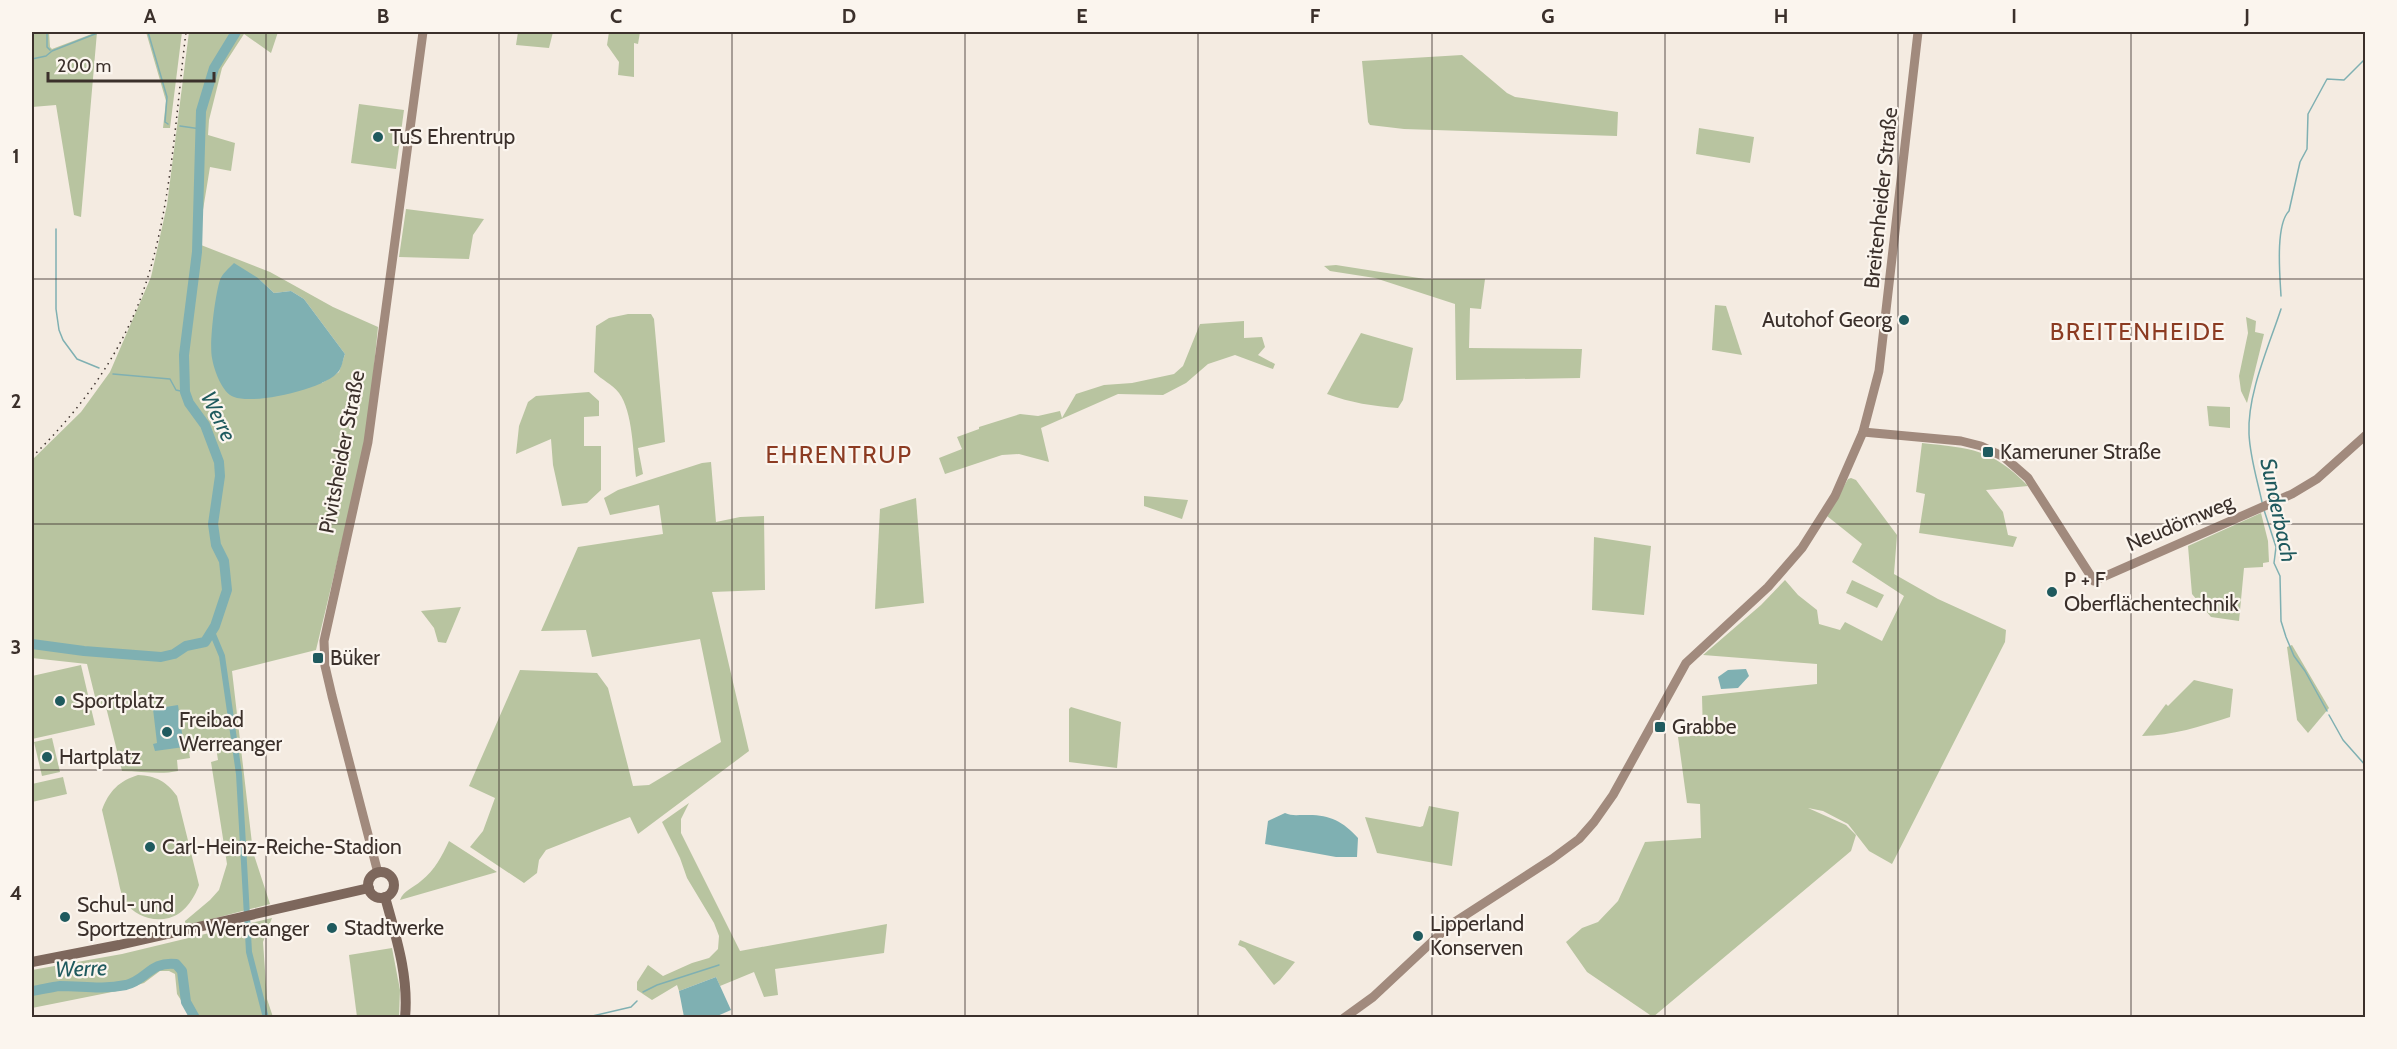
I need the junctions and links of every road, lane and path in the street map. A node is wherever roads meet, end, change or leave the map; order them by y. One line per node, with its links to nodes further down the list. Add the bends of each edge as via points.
1 (423, 32): 5 (street, Pivitsheider Straße, via 368,442 324,642 332,696)
2 (1918, 32): 3 (street, Breitenheider Straße, via 1882,348)
3 (1863, 432): 4 (street, Neudörnweg, via 1960,441 2004,457 2028,478 2094,581 2263,508 2317,479); 10 (street, Breitenheider Straße, via 1835,496 1808,539 1768,587 1686,663 1594,822 1552,859 1450,925 1373,997)
4 (2366, 435)
5 (378, 873): 6 (main road, via 370,879); 7 (main road, Pivitsheider Straße, via 387,873 394,883)
6 (369, 888): 7 (main road, via 377,897); 8 (main road)
7 (385, 897): 9 (main road, Pivitsheider Straße, via 402,960)
8 (32, 962)
9 (405, 1017)
10 (1344, 1017)

